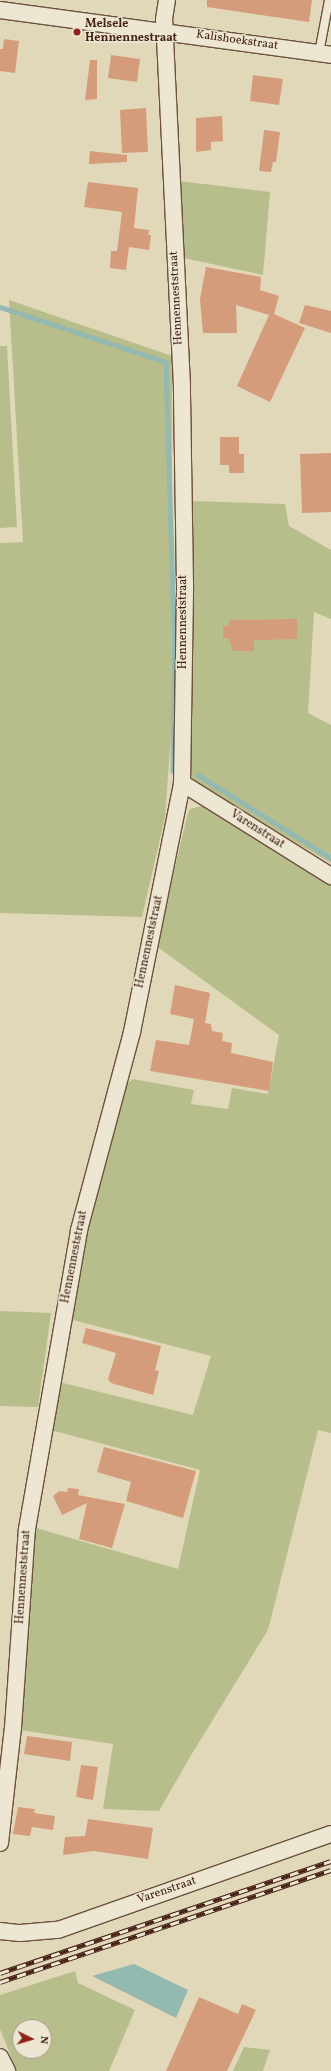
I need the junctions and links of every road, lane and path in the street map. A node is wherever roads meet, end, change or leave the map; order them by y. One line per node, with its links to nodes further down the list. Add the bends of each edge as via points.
1 (167, 0): 4 (street, Hennenneststraat)
2 (329, 0): 5 (lane)
3 (0, 10): 4 (street, Kalishoekstraat)
4 (165, 31): 5 (street, Kalishoekstraat); 6 (street, Hennenneststraat, via 182,386 185,585)
5 (325, 54)
6 (182, 783): 7 (street, Varenstraat); 9 (street, Hennenneststraat, via 132,1032 79,1230 27,1529 13,1728)
7 (331, 876)
8 (331, 1834): 10 (street, Varenstraat, via 58,1930 20,1933)
9 (0, 1843)
10 (0, 1931)
11 (0, 2057): 12 (street)
12 (6, 2071)

